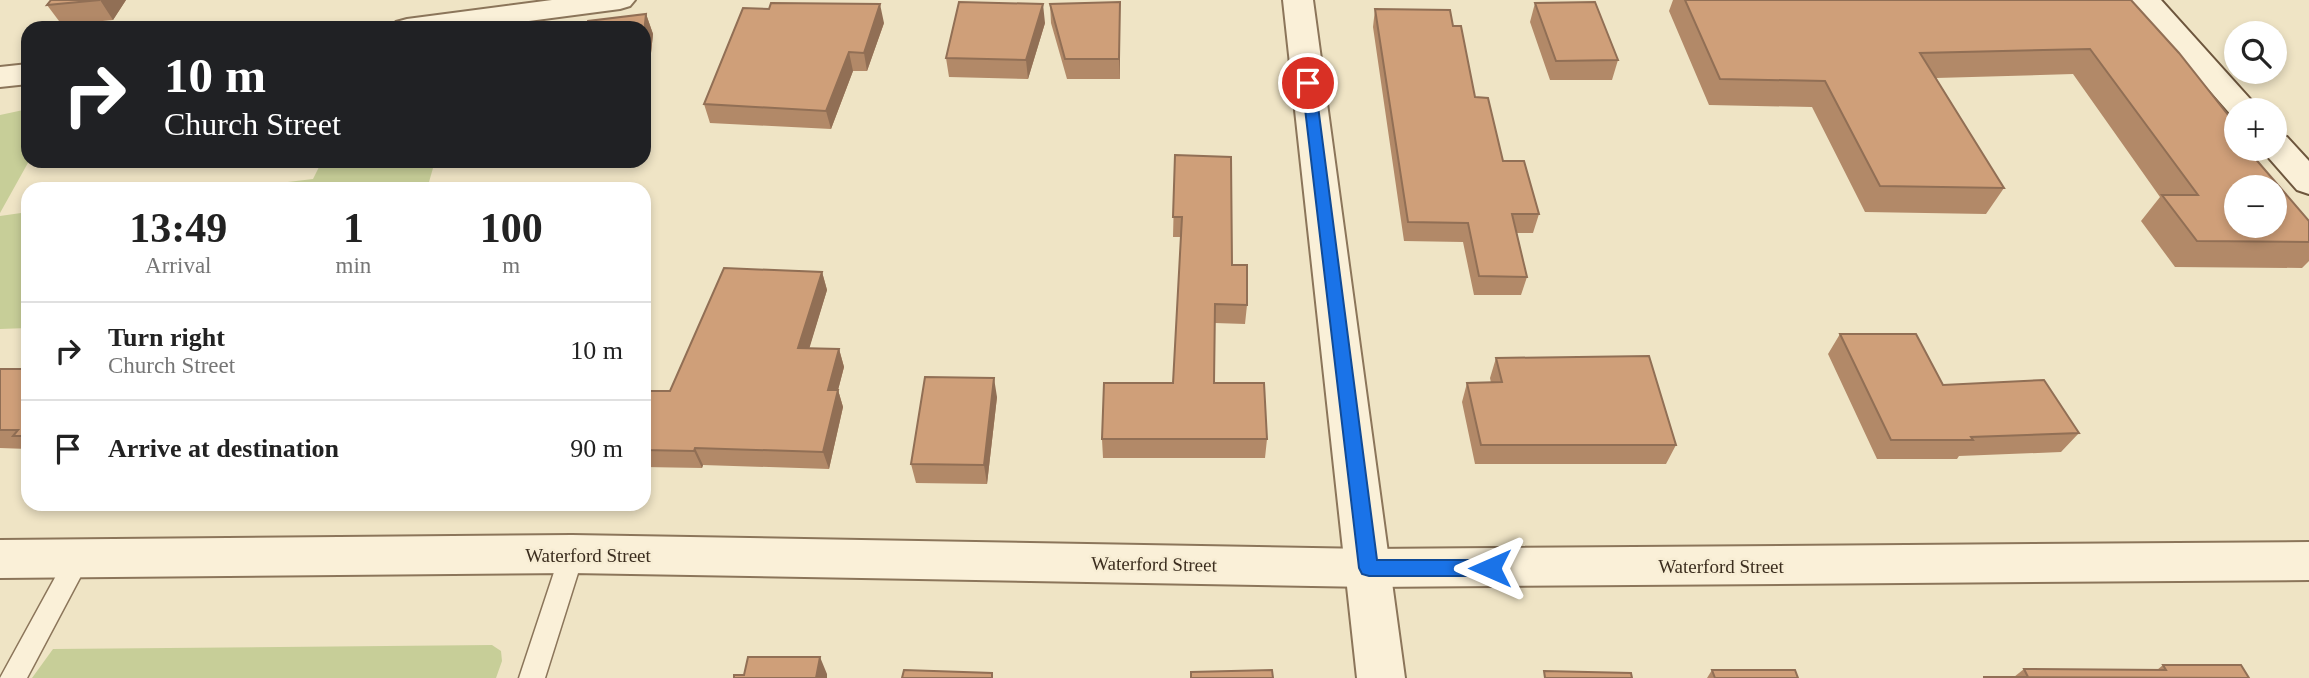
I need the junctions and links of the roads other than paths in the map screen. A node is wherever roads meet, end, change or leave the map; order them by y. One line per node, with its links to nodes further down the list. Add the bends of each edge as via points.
1 (620, 0): 4 (street)
2 (1298, 0): 14 (street)
3 (2144, 0): 7 (street)
4 (460, 21)
5 (21, 75): 6 (street)
6 (0, 77)
7 (2233, 98)
8 (2287, 158): 9 (street)
9 (2309, 182)
10 (572, 554): 12 (street, Waterford Street); 14 (street, Waterford Street); 16 (lane)
11 (0, 559): 12 (street, Waterford Street)
12 (78, 559): 15 (lane)
13 (2309, 561): 14 (street, Waterford Street)
14 (1369, 568): 17 (street)
15 (13, 678)
16 (532, 678)
17 (1381, 678)

